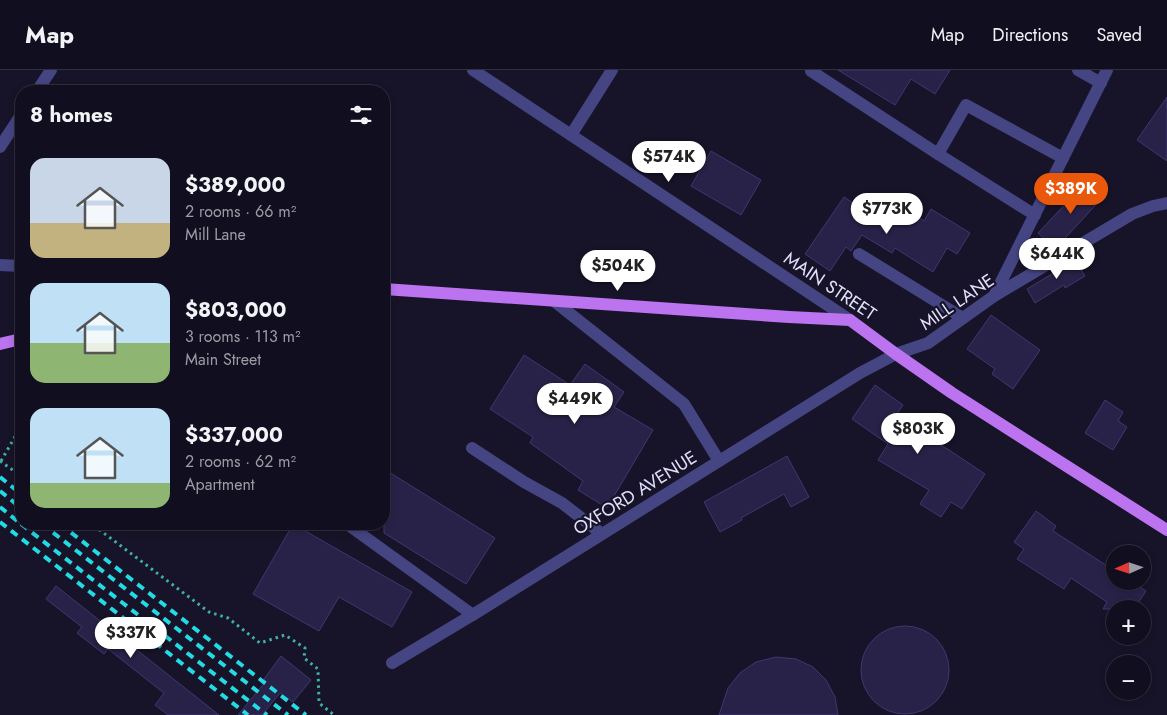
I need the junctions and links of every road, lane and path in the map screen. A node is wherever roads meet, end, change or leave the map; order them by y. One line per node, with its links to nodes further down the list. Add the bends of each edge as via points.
1 (51, 70): 8 (street)
2 (612, 70): 10 (street)
3 (812, 70): 12 (street)
4 (1078, 70): 7 (street)
5 (1107, 70): 7 (street)
6 (480, 72): 10 (street, MAIN STREET)
7 (1101, 83): 13 (street)
8 (41, 85)
9 (15, 124): 11 (street)
10 (572, 135): 23 (street, MAIN STREET)
11 (0, 147)
12 (938, 154): 13 (street, via 966,105); 15 (street)
13 (1063, 158): 15 (street)
14 (1167, 203): 20 (street, MILL LANE, via 1132,214)
15 (1035, 215): 20 (street)
16 (860, 254): 22 (street)
17 (0, 265): 18 (street)
18 (15, 266)
19 (390, 289): 21 (main road)
20 (994, 296): 22 (street, MILL LANE)
21 (554, 301): 23 (main road); 30 (street, via 684,404)
22 (962, 318): 26 (street, MILL LANE, via 923,346)
23 (850, 320): 26 (main road, MAIN STREET)
24 (15, 340): 25 (main road)
25 (0, 344)
26 (896, 354): 30 (street, OXFORD AVENUE); 34 (main road, MAIN STREET)
27 (15, 437): 29 (path)
28 (472, 448): 35 (street, via 562,504)
29 (0, 461): 31 (path)
30 (719, 461): 35 (street, OXFORD AVENUE)
31 (15, 472)
32 (100, 530): 38 (path, via 209,612 228,618 260,643 285,635 305,648 304,658 318,669 320,703)
33 (355, 530): 36 (street)
34 (1167, 530)
35 (602, 534): 36 (street, OXFORD AVENUE)
36 (472, 614): 37 (street, OXFORD AVENUE)
37 (392, 662)
38 (334, 715)

